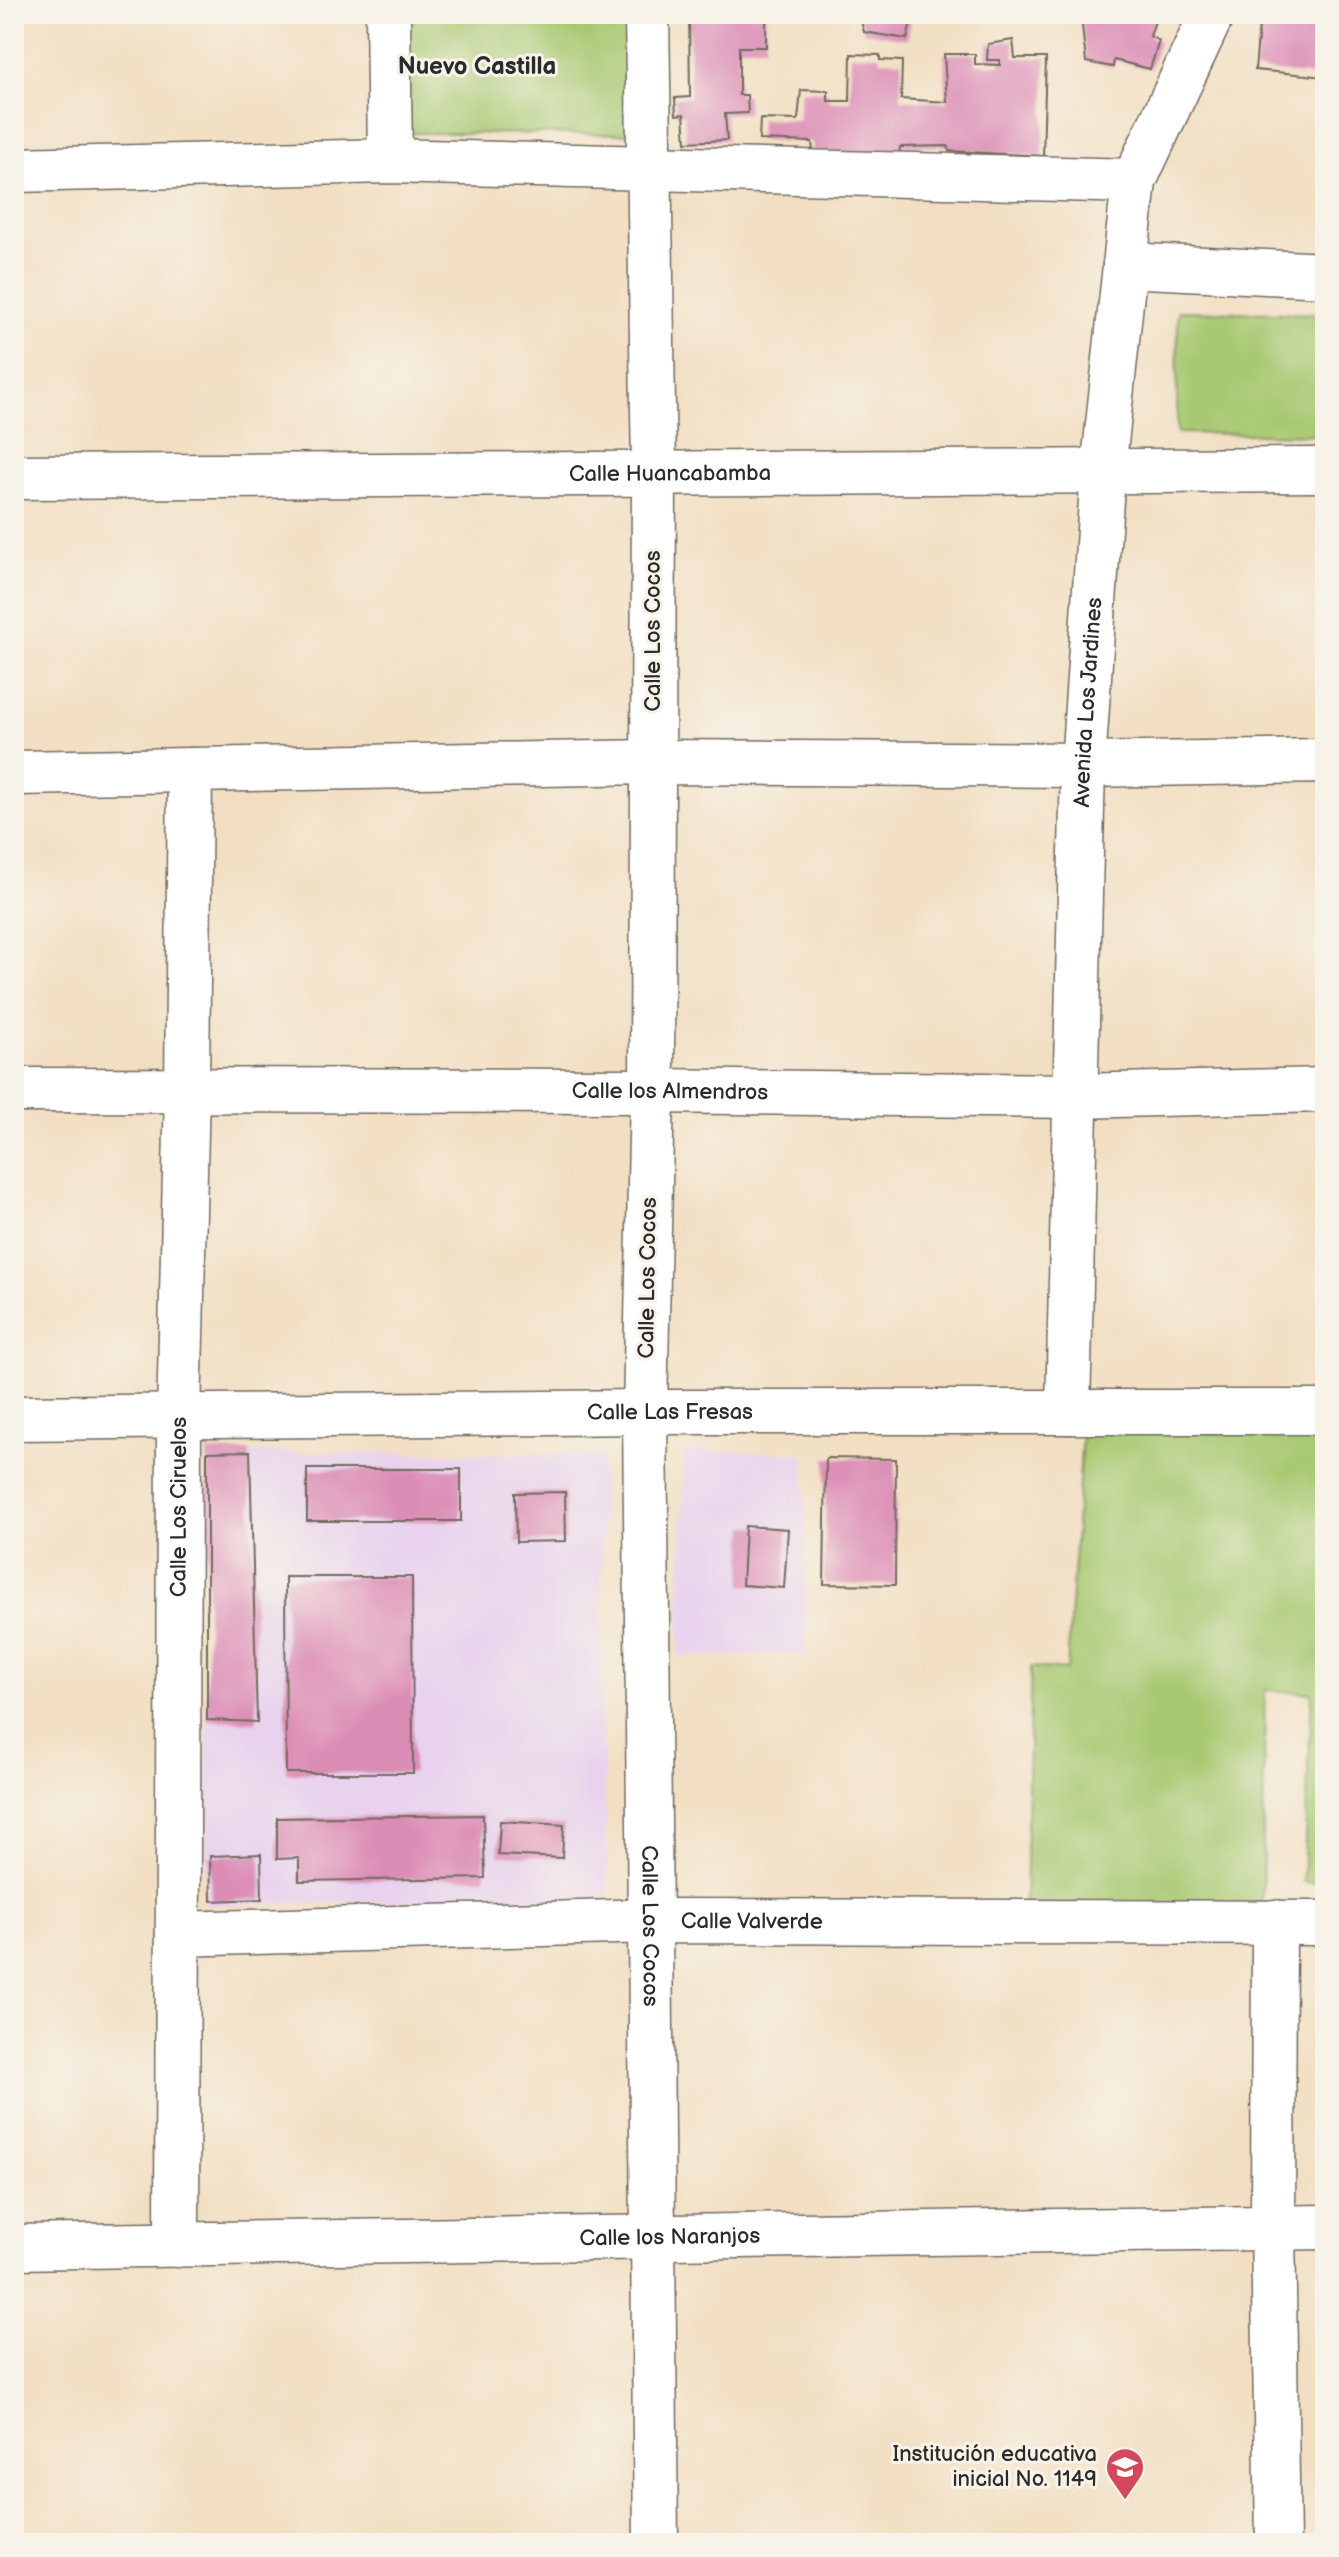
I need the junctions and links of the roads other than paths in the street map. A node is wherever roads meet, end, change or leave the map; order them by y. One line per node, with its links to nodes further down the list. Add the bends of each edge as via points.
1 (388, 14): 4 (street)
2 (647, 14): 5 (street, Calle Los Cocos)
3 (1212, 14): 7 (street, Avenida Los Jardines)
4 (390, 161): 5 (street); 6 (street)
5 (649, 167): 7 (street); 12 (street, Calle Los Cocos)
6 (14, 170)
7 (1134, 181): 8 (street, Avenida Los Jardines)
8 (1125, 265): 9 (street); 11 (street, Avenida Los Jardines)
9 (1325, 275)
10 (1325, 470): 11 (street, Calle Huancabamba)
11 (1103, 471): 12 (street, Calle Huancabamba); 16 (street, Avenida Los Jardines)
12 (654, 473): 13 (street, Calle Huancabamba); 15 (street, Calle Los Cocos)
13 (14, 477)
14 (1325, 761): 16 (street)
15 (653, 762): 16 (street); 17 (street); 22 (street, Calle Los Cocos)
16 (1083, 765): 23 (street, Avenida Los Jardines)
17 (190, 770): 18 (street); 20 (street, Calle Los Ciruelos)
18 (14, 773)
19 (14, 1090): 20 (street, Calle los Almendros)
20 (187, 1090): 22 (street, Calle los Almendros); 27 (street, Calle Los Ciruelos)
21 (1325, 1090): 23 (street, Calle los Almendros)
22 (652, 1091): 23 (street, Calle los Almendros); 24 (street, Calle Los Cocos)
23 (1076, 1096): 25 (street, Avenida Los Jardines)
24 (645, 1412): 25 (street, Calle Las Fresas); 27 (street, Calle Las Fresas); 29 (street, Calle Los Cocos)
25 (1068, 1412): 26 (street, Calle Las Fresas)
26 (1325, 1412)
27 (179, 1417): 28 (street, Calle Las Fresas); 32 (street, Calle Los Ciruelos)
28 (14, 1418)
29 (651, 1921): 30 (street, Calle Valverde); 32 (street, Calle Valverde); 35 (street, Calle Los Cocos)
30 (1274, 1922): 31 (street, Calle Valverde); 33 (street)
31 (1325, 1923)
32 (178, 1934): 36 (street, Calle Los Ciruelos)
33 (1273, 2226): 34 (street, Calle los Naranjos); 35 (street, Calle los Naranjos); 39 (street)
34 (1325, 2227)
35 (653, 2239): 36 (street, Calle los Naranjos); 38 (street, Calle Los Cocos)
36 (177, 2245): 37 (street, Calle los Naranjos)
37 (14, 2247)
38 (656, 2543)
39 (1278, 2543)

